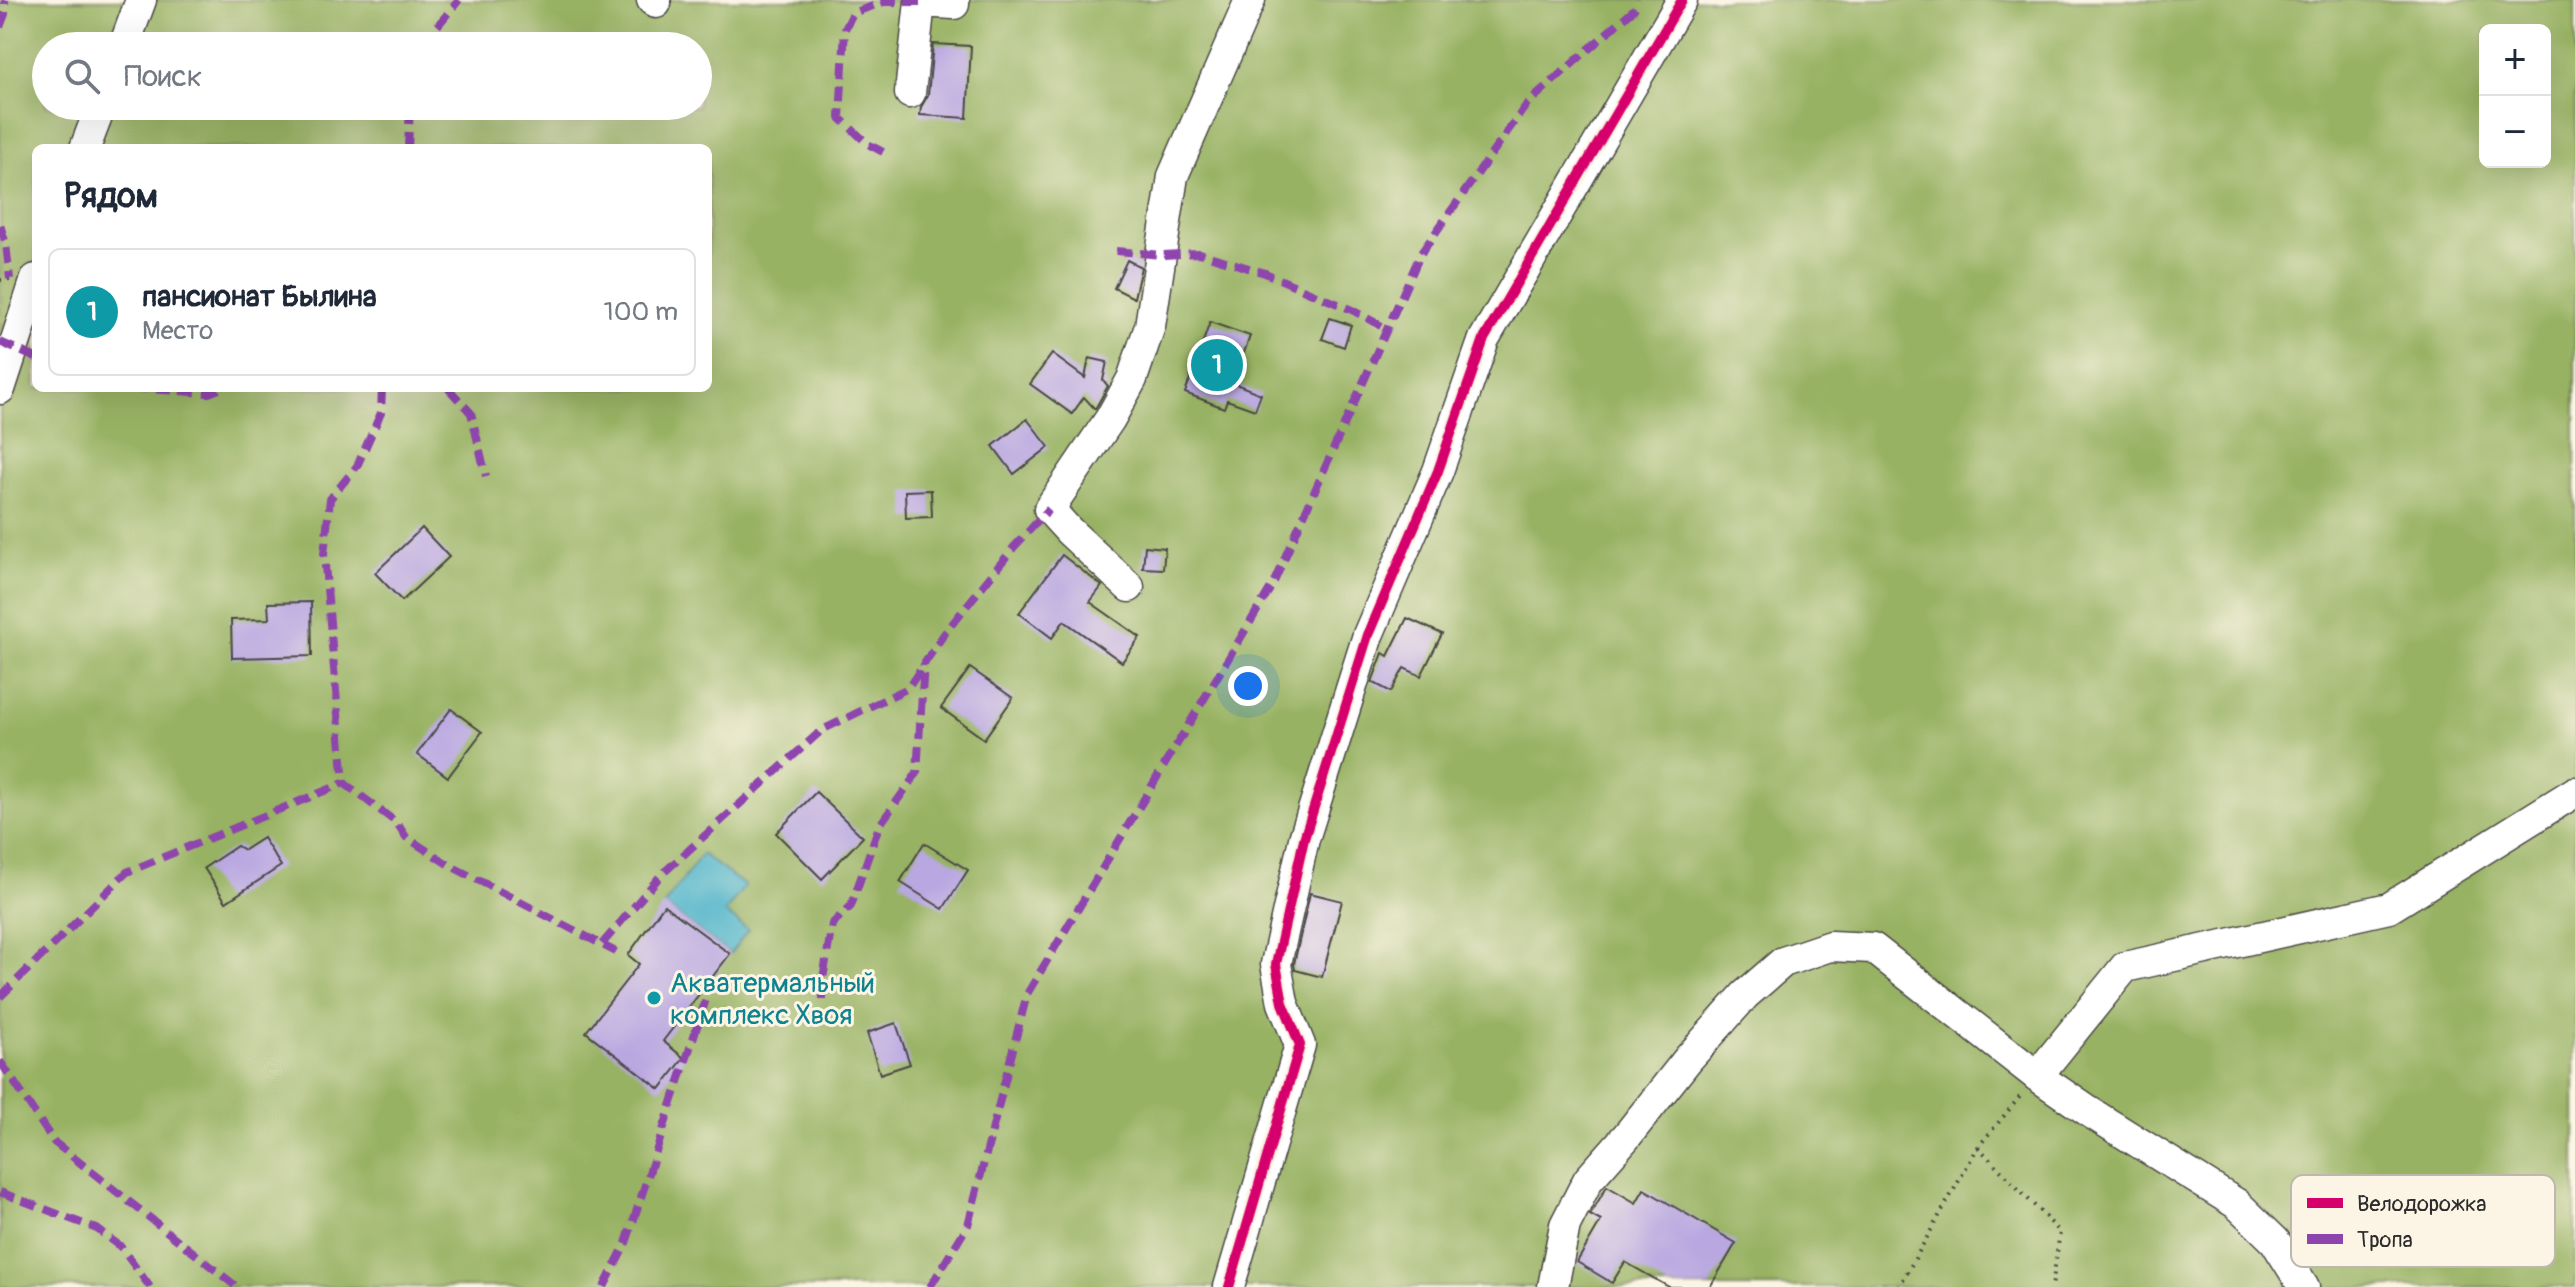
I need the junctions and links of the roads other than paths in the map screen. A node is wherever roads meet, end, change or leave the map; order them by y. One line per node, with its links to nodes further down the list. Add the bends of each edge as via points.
1 (141, 0): 5 (street)
2 (954, 0): 6 (street, via 920,2)
3 (1250, 0): 11 (street, via 1173,176 1150,326 1132,379 1049,509)
4 (1682, 0): 16 (street, via 1484,339 1438,471 1368,635 1304,839 1276,964 1283,1003 1300,1045)
5 (129, 32)
6 (910, 93)
7 (96, 120): 8 (street)
8 (87, 144)
9 (32, 291): 10 (street)
10 (0, 389)
11 (1129, 587)
12 (2575, 792): 13 (street, via 2389,908 2125,967)
13 (2037, 1076): 14 (street, via 2237,1204 2275,1241); 17 (street, via 1873,948 1830,946 1783,962 1745,995 1588,1180 1565,1225)
14 (2291, 1266)
15 (2291, 1267): 18 (street)
16 (1229, 1287)
17 (1553, 1287)
18 (2304, 1287)

